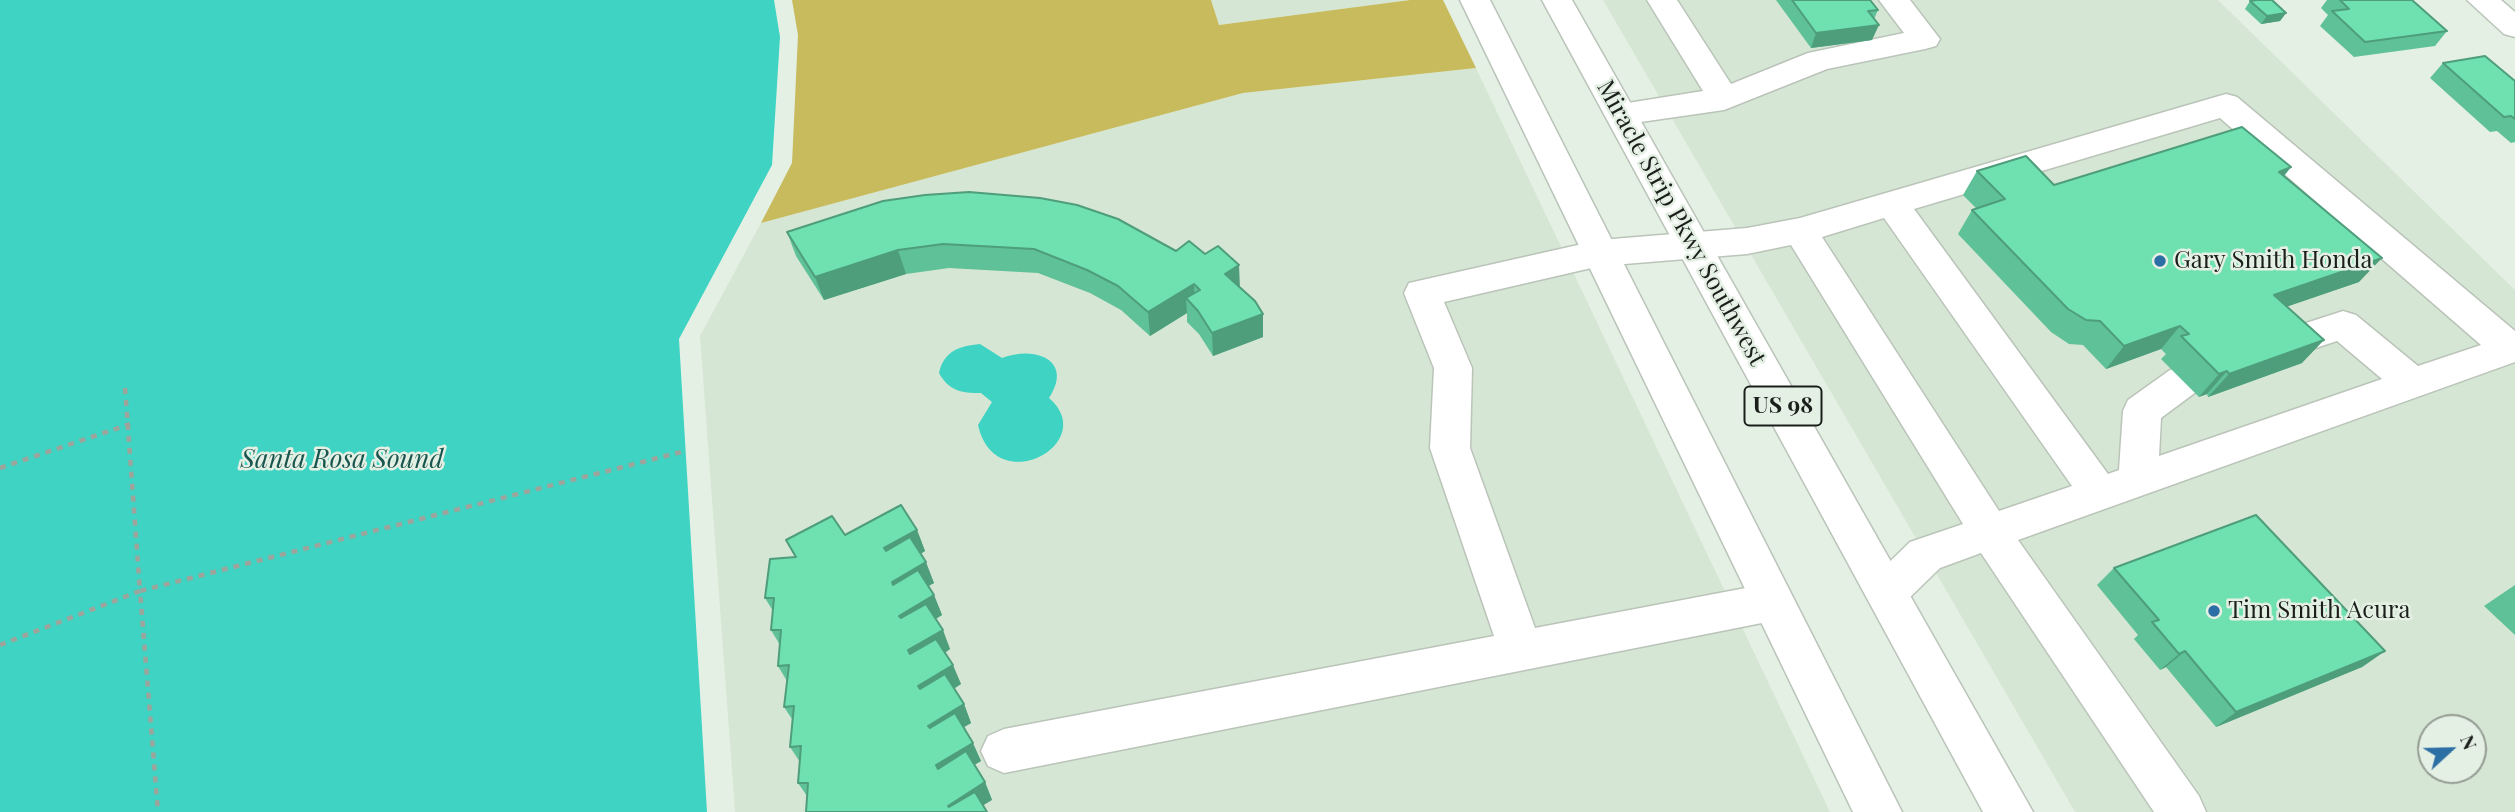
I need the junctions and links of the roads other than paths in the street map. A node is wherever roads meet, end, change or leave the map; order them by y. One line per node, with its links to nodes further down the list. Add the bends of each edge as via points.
1 (1475, 0): 12 (main road)
2 (1557, 0): 8 (main road, Miracle Strip Pkwy Southwest / US 98)
3 (1662, 0): 7 (main road)
4 (1894, 0): 7 (main road, via 1925,39 1819,60)
5 (2482, 0): 6 (main road)
6 (2514, 25)
7 (1724, 99): 8 (main road)
8 (1620, 114): 11 (main road, Miracle Strip Pkwy Southwest / US 98)
9 (1892, 204): 10 (main road); 15 (main road, via 2226,105 2511,349); 17 (main road)
10 (1800, 231): 11 (main road, via 1747,241); 18 (main road)
11 (1693, 244): 12 (main road); 19 (main road, Miracle Strip Pkwy Southwest / US 98)
12 (1600, 253): 20 (main road); 21 (main road, via 1422,293 1453,368 1450,448)
13 (2282, 345): 15 (main road, via 2343,325)
14 (2183, 381): 16 (main road, via 2142,411)
15 (2412, 383): 16 (main road)
16 (2138, 479): 17 (main road)
17 (2099, 492): 18 (main road)
18 (1989, 531): 19 (main road, via 1925,555); 25 (main road)
19 (1887, 592): 24 (main road, Miracle Strip Pkwy Southwest / US 98)
20 (1772, 602): 21 (main road); 23 (main road)
21 (1521, 651): 22 (main road)
22 (1004, 751)
23 (1878, 812)
24 (2009, 812)
25 (2182, 812)

